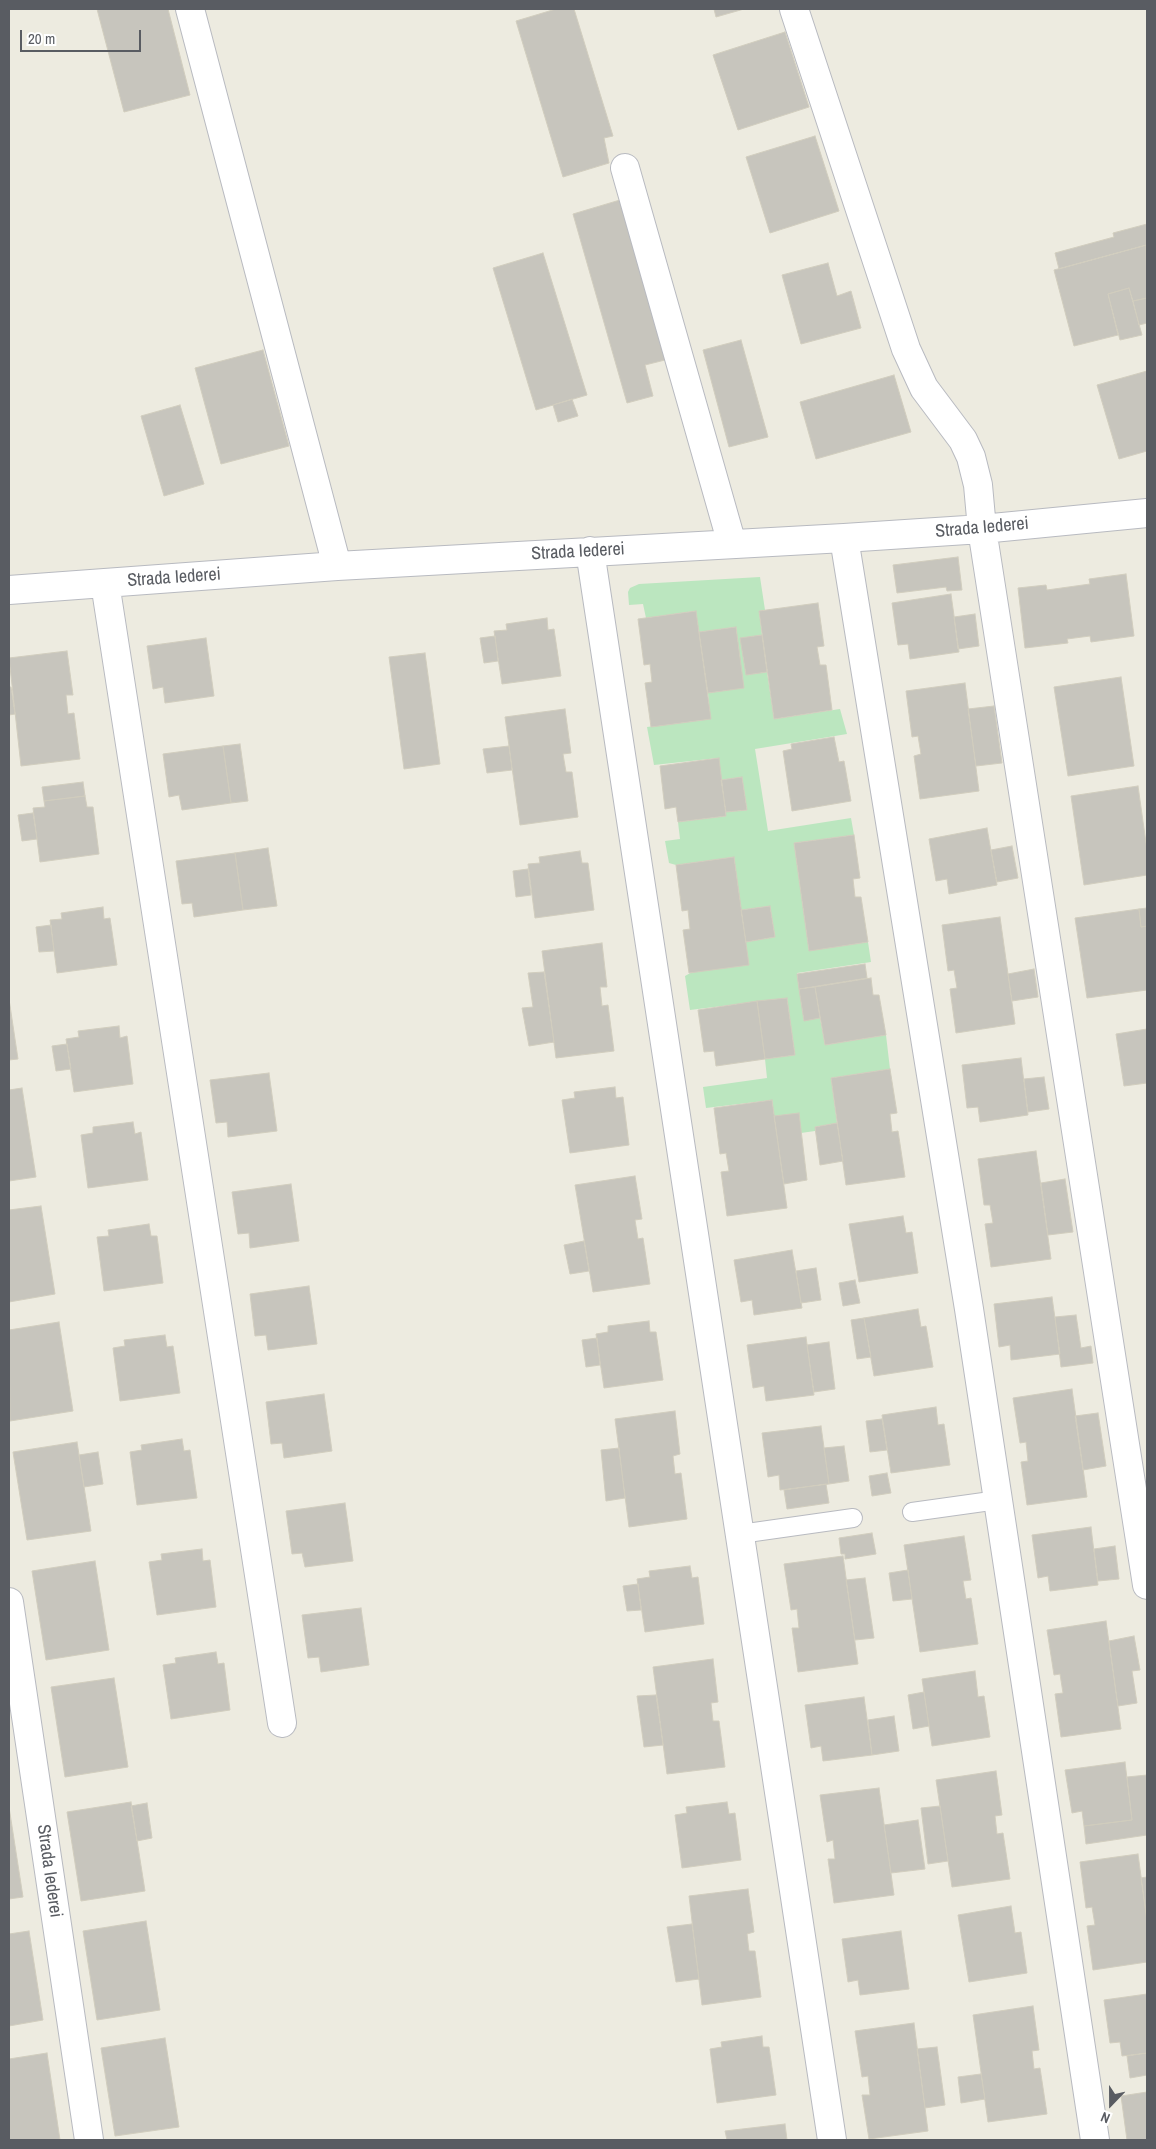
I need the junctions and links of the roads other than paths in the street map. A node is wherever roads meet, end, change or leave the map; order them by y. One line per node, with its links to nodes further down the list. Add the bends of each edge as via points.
1 (190, 9): 9 (street)
2 (794, 9): 5 (street, via 906,349 924,388 963,440 971,457 978,486)
3 (625, 168): 7 (street)
4 (1147, 513): 5 (street, Strada Iederei)
5 (982, 529): 6 (street, Strada Iederei); 16 (street)
6 (844, 538): 7 (street, Strada Iederei); 12 (street)
7 (732, 544): 8 (street, Strada Iederei)
8 (590, 552): 9 (street, Strada Iederei); 15 (street)
9 (338, 566): 10 (street, Strada Iederei)
10 (105, 583): 11 (street, Strada Iederei); 19 (street)
11 (9, 590)
12 (998, 1500): 13 (lane); 22 (street)
13 (912, 1512)
14 (852, 1518): 15 (lane)
15 (740, 1534): 21 (street)
16 (1144, 1549): 17 (street)
17 (1147, 1585)
18 (9, 1602): 20 (street, Strada Iederei)
19 (282, 1723)
20 (89, 2140)
21 (832, 2140)
22 (1095, 2140)

